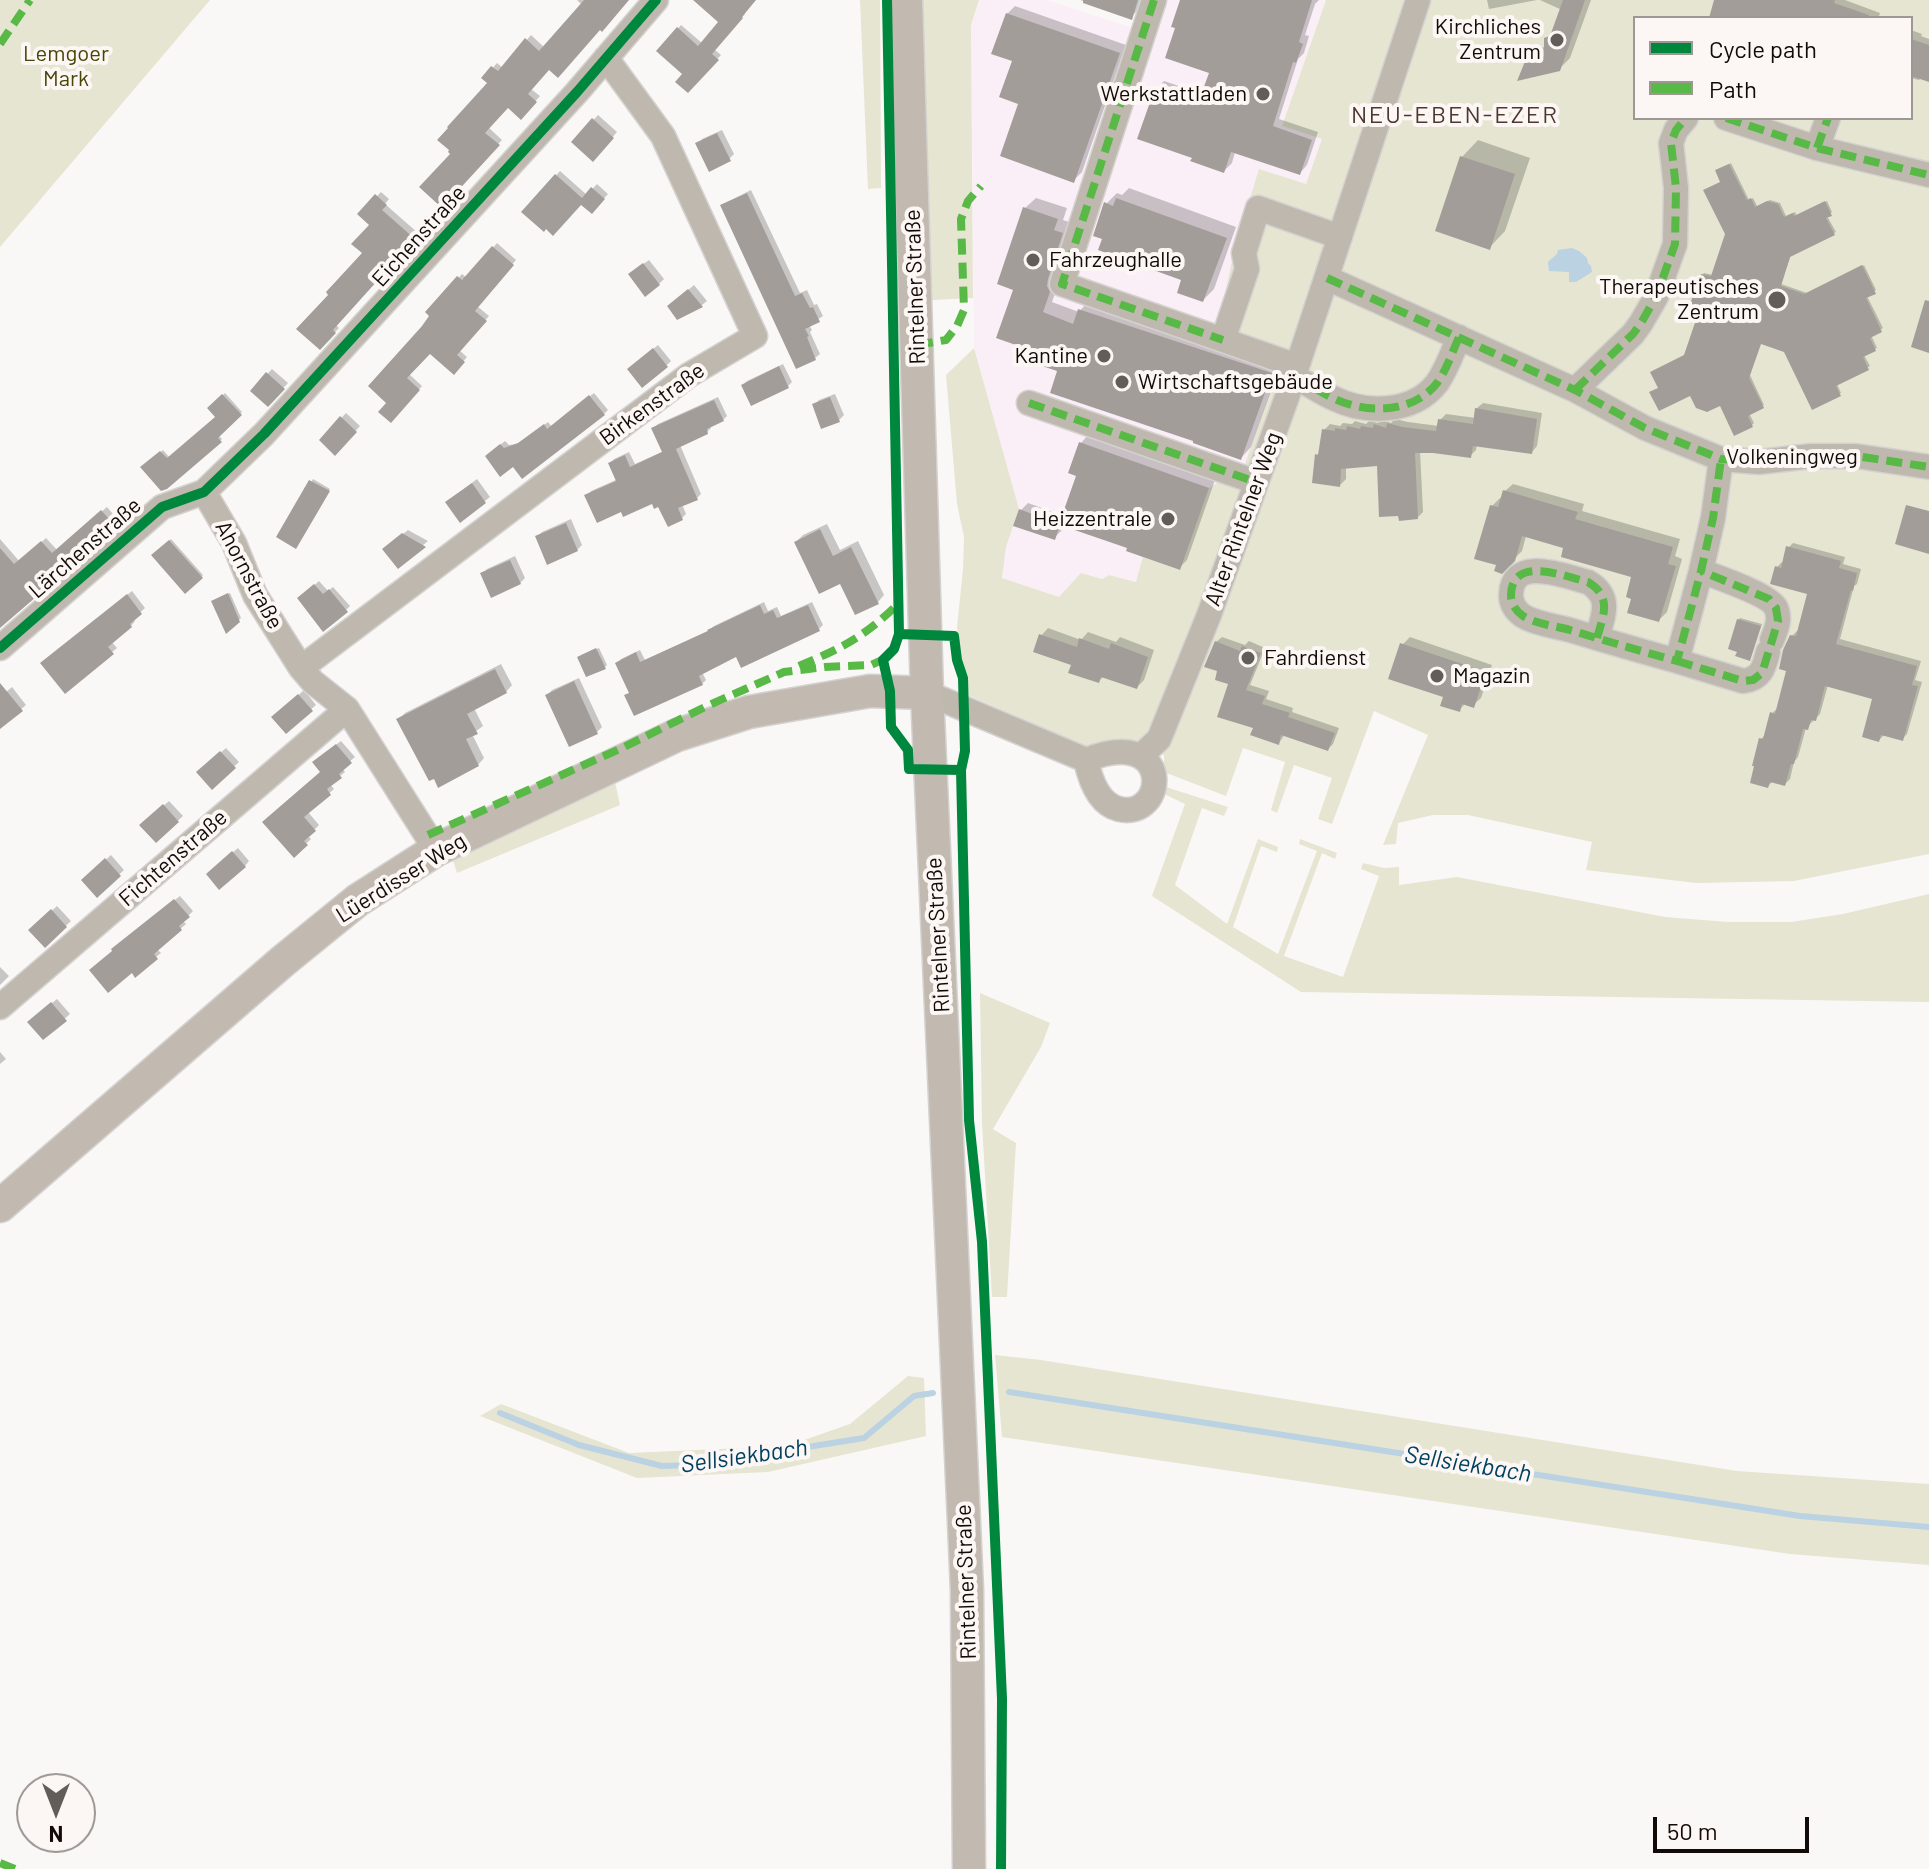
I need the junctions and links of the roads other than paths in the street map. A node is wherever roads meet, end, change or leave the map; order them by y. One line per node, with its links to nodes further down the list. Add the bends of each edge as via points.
1 (656, 0): 5 (street, Eichenstraße)
2 (906, 0): 27 (main road, Rintelner Straße)
3 (1154, 0): 14 (street, via 1062,284)
4 (1418, 0): 11 (street, Alter Rintelner Weg)
5 (606, 58): 21 (street, Eichenstraße, via 296,400); 26 (street, Birkenstraße, via 663,136 755,336 689,375)
6 (1684, 120): 16 (street, via 1671,143 1675,244 1656,297 1633,334)
7 (1735, 120): 9 (street)
8 (1827, 120): 9 (street)
9 (1817, 148): 10 (street)
10 (1929, 175)
11 (1340, 237): 12 (street, Alter Rintelner Weg); 14 (street, via 1258,208 1244,253 1247,269)
12 (1327, 278): 13 (street, Volkeningweg); 15 (street, Alter Rintelner Weg)
13 (1459, 337): 15 (street, via 1436,384 1405,405 1380,409 1335,400); 16 (street, Volkeningweg)
14 (1223, 340): 15 (street)
15 (1296, 372): 20 (street, Alter Rintelner Weg)
16 (1575, 390): 18 (street, Volkeningweg, via 1645,428)
17 (1029, 403): 20 (street)
18 (1721, 459): 19 (street, Volkeningweg, via 1856,456); 22 (street)
19 (1929, 467)
20 (1256, 482): 29 (street, Alter Rintelner Weg, via 1170,713 1159,739)
21 (204, 492): 24 (street, Lärchenstraße, via 162,507); 26 (street, Ahornstraße, via 234,543 255,595)
22 (1701, 571): 25 (street); 25 (street, via 1769,599 1778,621 1762,673 1753,680)
23 (1597, 638): 25 (street)
24 (0, 648)
25 (1677, 661)
26 (301, 668): 28 (street, Ahornstraße)
27 (927, 693): 30 (street); 31 (main road, Lüerdisser Weg, via 870,691 749,712 677,735); 34 (main road, Rintelner Straße, via 967,1590)
28 (347, 709): 31 (street, Ahornstraße); 32 (street, Fichtenstraße)
29 (1141, 756): 30 (street, via 1121,751); 30 (street, via 1154,772 1155,784 1145,803 1128,812 1101,797)
30 (1086, 760)
31 (436, 850): 33 (main road, Lüerdisser Weg, via 358,900 283,961)
32 (0, 1007)
33 (0, 1206)
34 (969, 1869)

